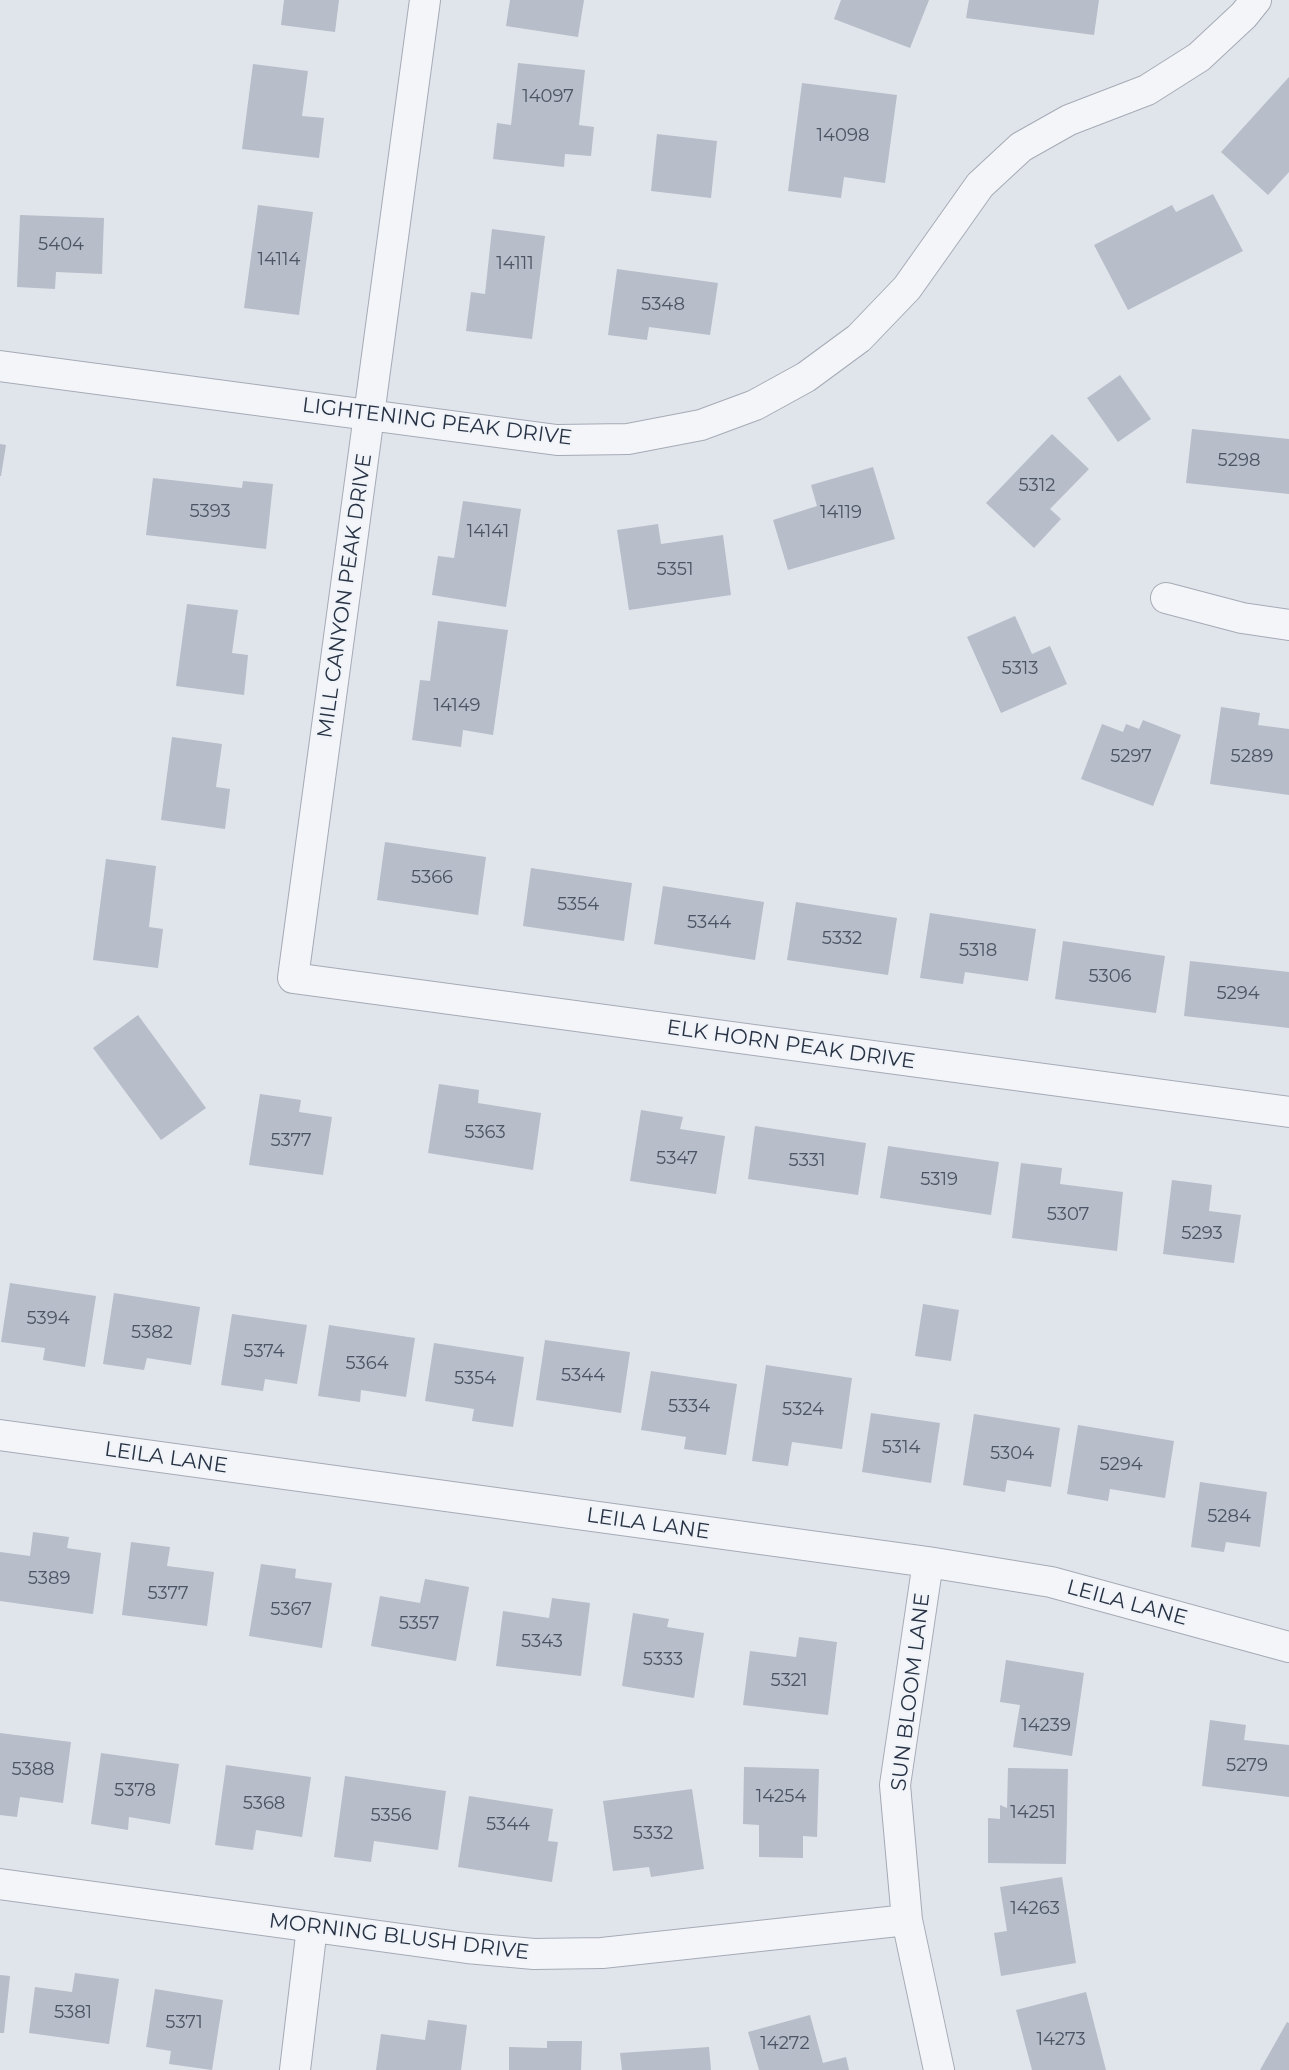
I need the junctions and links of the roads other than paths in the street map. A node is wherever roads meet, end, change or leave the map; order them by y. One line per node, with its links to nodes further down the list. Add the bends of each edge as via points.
1 (425, 0): 4 (street, MILL CANYON PEAK DRIVE)
2 (1256, 0): 4 (street, LIGHTENING PEAK DRIVE, via 1199,57 1147,90 1069,120 1021,147 980,185 907,288 859,338 806,377 755,405 701,425 628,439 557,440)
3 (0, 366): 4 (street, LIGHTENING PEAK DRIVE)
4 (369, 416): 7 (street, MILL CANYON PEAK DRIVE)
5 (1166, 598): 6 (street, via 1242,618)
6 (1289, 625)
7 (294, 978): 8 (street, ELK HORN PEAK DRIVE)
8 (1289, 1112)
9 (0, 1435): 10 (street, LEILA LANE)
10 (928, 1562): 11 (street, LEILA LANE, via 1051,1582); 13 (street, SUN BLOOM LANE, via 895,1785)
11 (1289, 1647)
12 (0, 1884): 14 (street, MORNING BLUSH DRIVE)
13 (907, 1920): 14 (street, MORNING BLUSH DRIVE, via 569,1954 467,1948); 16 (street, SUN BLOOM LANE)
14 (312, 1927): 15 (street)
15 (295, 2070)
16 (939, 2070)

